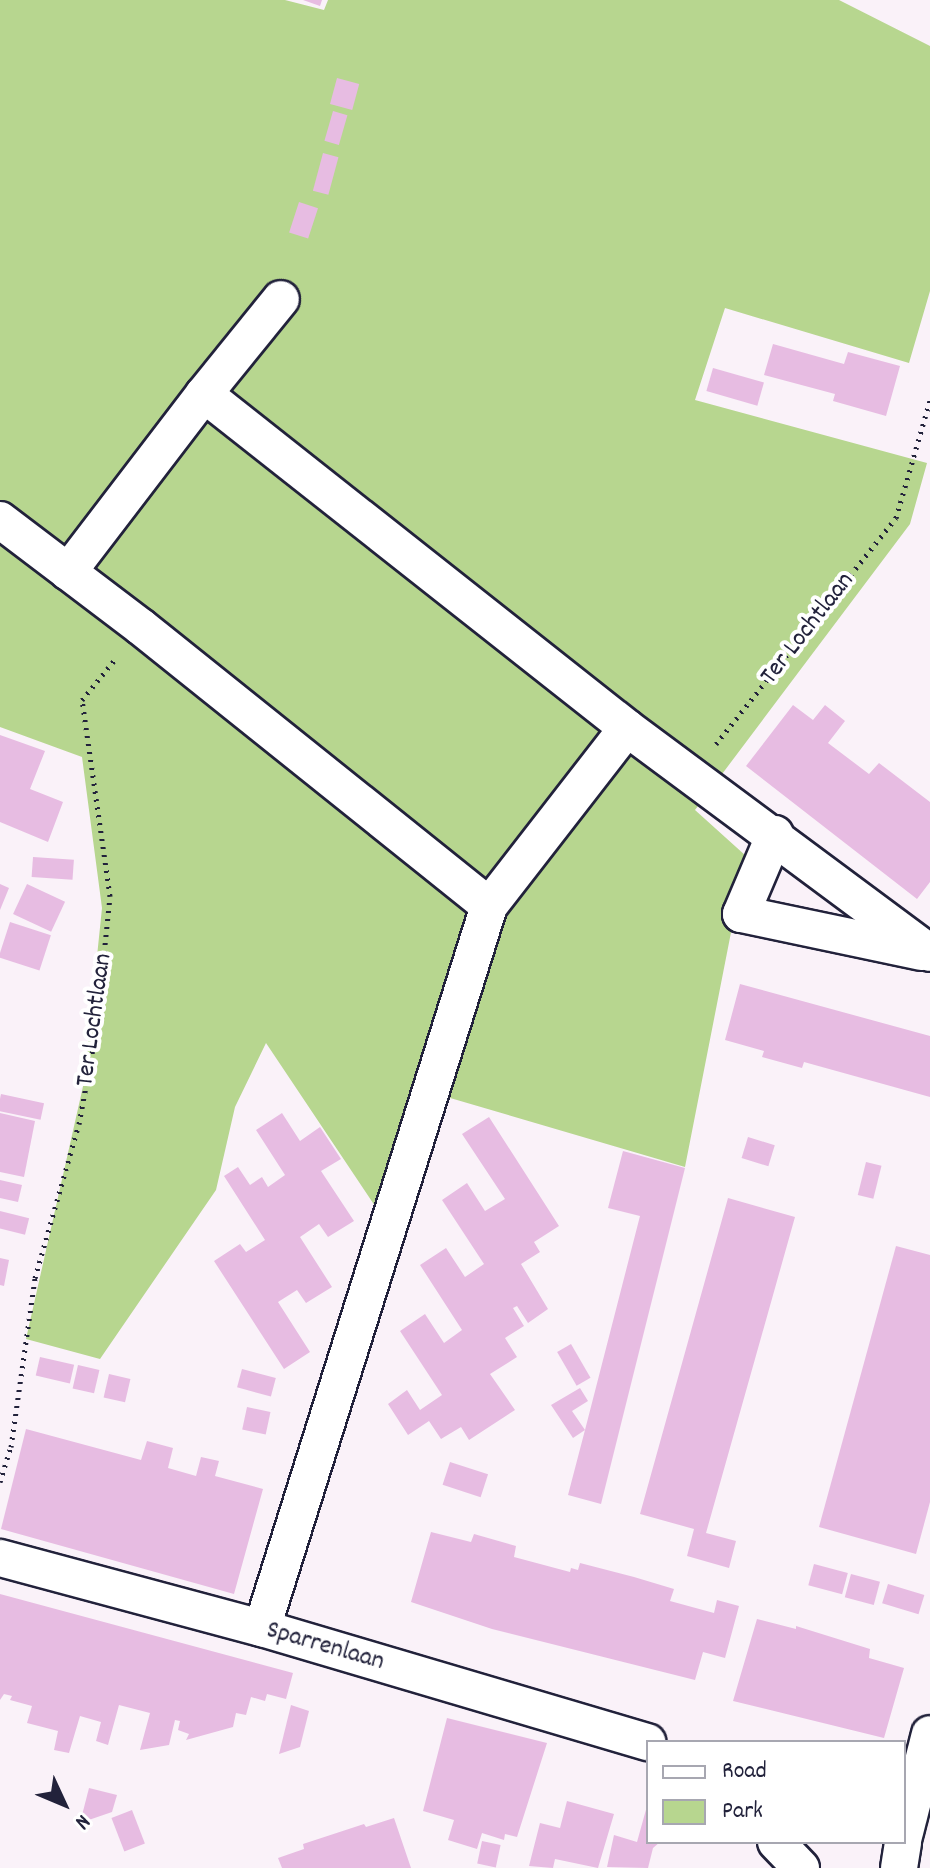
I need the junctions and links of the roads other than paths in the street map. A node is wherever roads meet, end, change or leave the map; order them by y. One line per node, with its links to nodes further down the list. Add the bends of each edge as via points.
1 (281, 299): 2 (street)
2 (204, 394): 4 (street); 5 (street)
3 (0, 520): 4 (street)
4 (68, 572): 7 (street)
5 (627, 728): 6 (street); 7 (street)
6 (775, 834): 8 (street); 8 (street, via 741,914)
7 (489, 906): 10 (street)
8 (930, 953)
9 (0, 1558): 10 (street, Sparrenlaan)
10 (262, 1628): 12 (street, Sparrenlaan)
11 (930, 1734): 13 (street)
12 (646, 1741)
13 (906, 1818)
14 (778, 1844): 16 (street)
15 (902, 1844): 17 (street)
16 (801, 1868)
17 (899, 1868)

